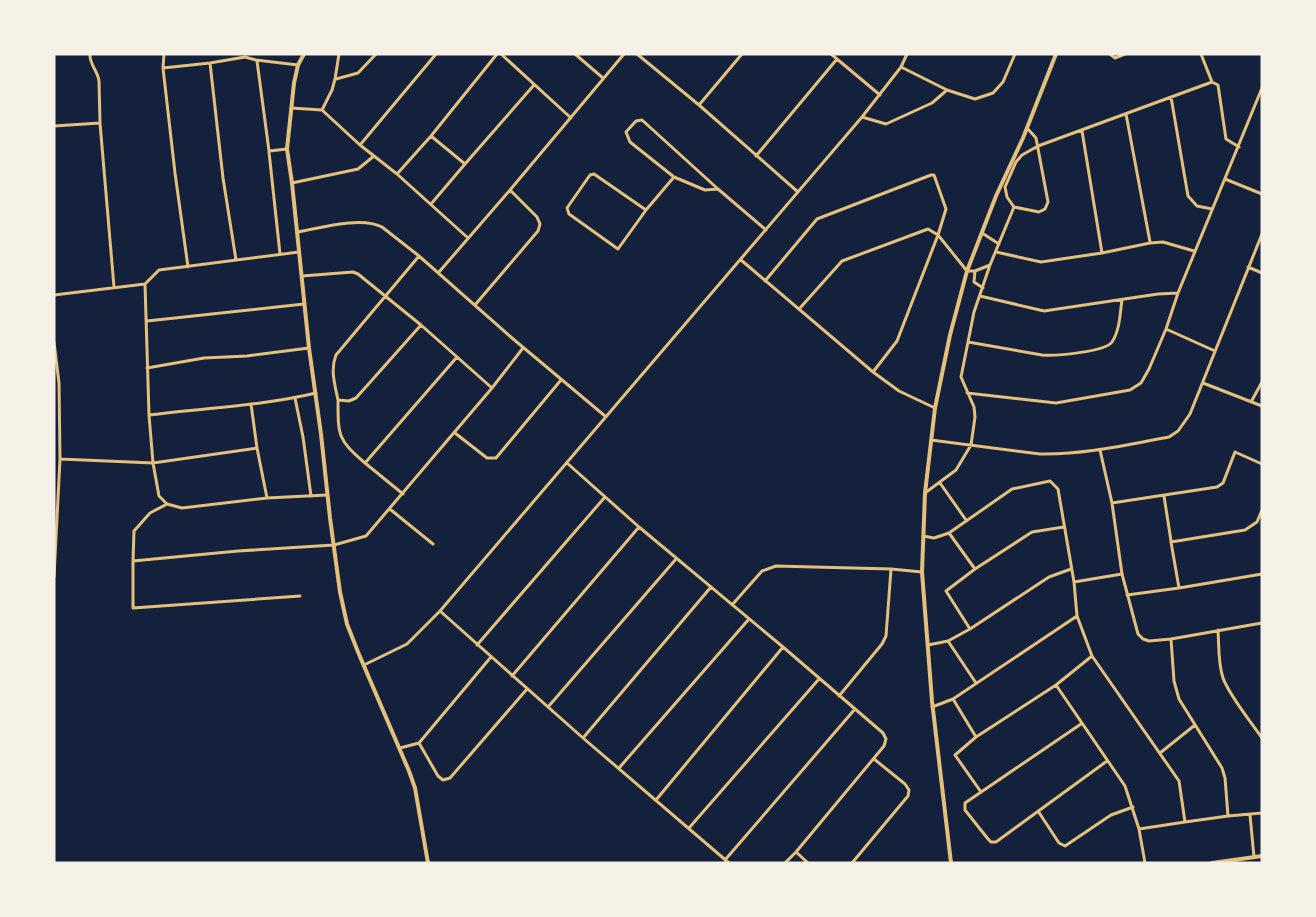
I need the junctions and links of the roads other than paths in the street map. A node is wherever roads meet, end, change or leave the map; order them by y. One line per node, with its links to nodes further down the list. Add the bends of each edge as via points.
1 (90, 54): 40 (street, via 99,75)
2 (164, 54): 25 (street)
3 (304, 54): 23 (street)
4 (339, 54): 27 (street)
5 (376, 54): 27 (street, via 358,73)
6 (436, 54): 45 (street)
7 (499, 54): 29 (street); 44 (street)
8 (575, 54): 26 (street)
9 (624, 54): 26 (street)
10 (637, 54): 34 (street)
11 (742, 54): 34 (street)
12 (831, 54): 20 (street)
13 (907, 54): 24 (street)
14 (1015, 54): 31 (street, via 993,93 975,99)
15 (1056, 54): 42 (street)
16 (1110, 54): 17 (street, via 1115,58)
17 (1125, 54)
18 (1202, 54): 28 (street)
19 (245, 56): 21 (street); 22 (street)
20 (837, 59): 32 (street); 51 (street)
21 (256, 60): 23 (street); 49 (street)
22 (210, 63): 25 (street); 80 (street)
23 (298, 66): 35 (street)
24 (901, 67): 31 (street); 32 (street)
25 (163, 68): 82 (street)
26 (603, 78): 39 (street)
27 (335, 79): 36 (street)
28 (1212, 82): 33 (street); 47 (street, via 1218,85 1226,139)
29 (534, 85): 39 (street); 52 (street)
30 (1262, 88): 47 (street)
31 (947, 90): 38 (street, via 932,104 886,124)
32 (880, 95): 38 (street)
33 (1171, 97): 37 (street); 63 (street, via 1188,196 1197,206)
34 (699, 105): 51 (street)
35 (291, 108): 36 (street); 48 (street)
36 (322, 110): 45 (street)
37 (1126, 114): 43 (street); 71 (street)
38 (862, 117): 59 (street)
39 (571, 118): 58 (street)
40 (100, 123): 41 (street); 91 (street)
41 (54, 126)
42 (1027, 128): 46 (street); 67 (street)
43 (1082, 131): 46 (street); 76 (street)
44 (431, 136): 52 (street); 53 (street)
45 (360, 145): 50 (street)
46 (1038, 146): 62 (street, via 1022,154 1005,187); 62 (street, via 1048,202 1039,212)
47 (1239, 147): 55 (street)
48 (287, 149): 49 (street); 56 (street)
49 (269, 151): 77 (street)
50 (374, 156): 53 (street); 56 (street, via 358,169)
51 (756, 156): 59 (street)
52 (465, 164): 61 (street)
53 (397, 174): 61 (street)
54 (674, 177): 57 (street, via 705,190); 57 (street, via 630,142 626,132 636,121 647,123); 64 (street)
55 (1225, 178): 60 (street); 63 (street)
56 (292, 183): 66 (street)
57 (718, 189): 65 (street)
58 (510, 190): 70 (street); 99 (street, via 537,218 538,231)
59 (798, 192): 65 (street)
60 (1262, 194)
61 (431, 204): 70 (street)
62 (1014, 207): 72 (street)
63 (1212, 209): 73 (street)
64 (646, 210): 64 (street, via 618,249 569,214 567,208 594,174)
65 (766, 230): 79 (street)
66 (297, 232): 74 (street); 78 (street, via 375,223)
67 (982, 233): 72 (street); 84 (street)
68 (1262, 234): 83 (street)
69 (938, 235): 84 (street); 89 (street, via 946,209 931,175 817,219); 100 (street, via 928,229 842,261); 111 (street, via 897,341)
70 (468, 238): 86 (street)
71 (1150, 243): 73 (street, via 1163,242); 76 (street)
72 (999, 244): 75 (street)
73 (1195, 251): 93 (street)
74 (299, 252): 77 (street); 88 (street)
75 (996, 252): 76 (street, via 1041,262); 81 (street)
76 (1102, 253)
77 (280, 254): 80 (street)
78 (418, 256): 86 (street); 94 (street)
79 (741, 260): 89 (street); 125 (street)
80 (236, 261): 82 (street)
81 (990, 266): 85 (street); 92 (street)
82 (188, 267): 90 (street, via 159,270)
83 (1248, 267): 87 (street); 108 (street)
84 (967, 271): 85 (street); 123 (street)
85 (975, 271): 92 (street, via 974,282)
86 (438, 273): 99 (street)
87 (1262, 273)
88 (302, 276): 94 (street, via 356,273); 98 (street)
89 (765, 281): 100 (street)
90 (145, 284): 91 (street); 101 (street)
91 (114, 287): 95 (street)
92 (983, 288): 96 (street)
93 (1178, 293): 97 (street); 103 (street)
94 (385, 295): 102 (street); 119 (street, via 336,355 332,372)
95 (54, 296)
96 (980, 296): 97 (street, via 1044,311); 105 (street)
97 (1122, 300): 105 (street, via 1118,328 1104,348 1055,356)
98 (304, 304): 101 (street); 106 (street)
99 (475, 306): 107 (street)
100 (800, 309): 111 (street)
101 (147, 321): 110 (street)
102 (421, 325): 109 (street); 119 (street, via 356,398)
103 (1166, 329): 108 (street); 117 (street, via 1142,383 1130,390 1056,403)
104 (54, 342): 131 (street)
105 (968, 342): 117 (street, via 961,377)
106 (309, 348): 110 (street, via 204,358); 116 (street)
107 (524, 348): 112 (street); 115 (street)
108 (1215, 351): 114 (street)
109 (457, 357): 115 (street); 134 (street)
110 (147, 369): 124 (street)
111 (873, 372): 123 (street, via 898,391)
112 (561, 380): 125 (street); 126 (street, via 496,458 487,458)
113 (1262, 382): 120 (street)
114 (1203, 383): 120 (street); 130 (street, via 1178,431 1168,437)
115 (492, 388): 126 (street)
116 (316, 393): 118 (street); 139 (street)
117 (967, 393): 128 (street, via 975,406)
118 (295, 398): 121 (street); 140 (street)
119 (338, 400): 134 (street, via 341,438)
120 (1251, 402): 122 (street)
121 (251, 404): 124 (street); 129 (street)
122 (1262, 406)
123 (935, 408): 127 (street)
124 (149, 415): 133 (street)
125 (605, 417): 132 (street)
126 (455, 433): 138 (street)
127 (931, 440): 128 (street); 137 (street)
128 (971, 445): 130 (street, via 1040,454); 136 (street, via 956,470)
129 (257, 448): 133 (street); 143 (street)
130 (1100, 450): 144 (street)
131 (60, 459): 133 (street); 164 (street)
132 (567, 462): 142 (street); 171 (street)
133 (153, 463): 145 (street, via 159,496)
134 (365, 463): 138 (street)
135 (1262, 464): 141 (street, via 1235,452 1223,483 1217,487)
136 (940, 483): 137 (street); 148 (street)
137 (925, 492): 152 (street)
138 (403, 494): 146 (street)
139 (327, 495): 140 (street); 155 (street)
140 (311, 496): 143 (street)
141 (1164, 496): 144 (street); 153 (street)
142 (605, 497): 149 (street); 179 (street)
143 (267, 498): 145 (street, via 182,508)
144 (1112, 503): 162 (street)
145 (168, 504): 157 (street, via 150,513 134,531)
146 (390, 509): 154 (street); 155 (street, via 366,536)
147 (1262, 510): 153 (street, via 1257,522 1245,530)
148 (966, 520): 150 (street, via 1012,489 1050,481 1058,489); 151 (street)
149 (639, 527): 156 (street); 185 (street)
150 (1064, 527): 159 (street, via 1032,532); 160 (street)
151 (949, 533): 152 (street, via 934,538); 159 (street)
152 (923, 536): 161 (street)
153 (1171, 542): 167 (street)
154 (434, 544)
155 (334, 545): 157 (street); 184 (street, via 343,609)
156 (676, 558): 166 (street); 192 (street)
157 (133, 561): 169 (street, via 133,608)
158 (891, 569): 161 (street); 170 (street, via 776,566 762,571); 190 (street, via 886,636)
159 (975, 569): 175 (street, via 946,591)
160 (1071, 569): 165 (street); 175 (street, via 1049,577)
161 (922, 572): 180 (street)
162 (1122, 574): 165 (street); 168 (street)
163 (1262, 574): 167 (street)
164 (54, 577)
165 (1074, 582): 172 (street)
166 (711, 587): 170 (street); 198 (street)
167 (1179, 588): 168 (street)
168 (1127, 595): 177 (street, via 1138,634 1149,640)
169 (300, 596)
170 (732, 606): 173 (street)
171 (440, 611): 179 (street); 184 (street, via 407,644)
172 (1077, 616): 182 (street); 187 (street)
173 (749, 619): 181 (street); 205 (street)
174 (1262, 623): 176 (street)
175 (970, 628): 178 (street)
176 (1218, 630): 177 (street); 199 (street, via 1223,678)
177 (1170, 639): 196 (street, via 1179,699)
178 (948, 641): 180 (street); 187 (street)
179 (477, 645): 183 (street)
180 (927, 645): 193 (street)
181 (783, 647): 186 (street); 207 (street)
182 (1092, 656): 188 (street); 202 (street)
183 (491, 657): 185 (street); 200 (street)
184 (364, 666): 201 (street)
185 (512, 676): 189 (street)
186 (819, 679): 190 (street); 214 (street)
187 (976, 683): 191 (street)
188 (1056, 685): 195 (street); 197 (street)
189 (527, 689): 192 (street); 200 (street, via 450,778 443,780 438,776)
190 (839, 696): 194 (street)
191 (953, 699): 193 (street); 197 (street)
192 (548, 707): 198 (street)
193 (932, 707): 225 (street)
194 (855, 709): 203 (street, via 886,738); 219 (street)
195 (1082, 723): 204 (street); 206 (street)
196 (1195, 725): 202 (street); 212 (street, via 1222,768)
197 (976, 737): 206 (street, via 954,755)
198 (583, 738): 205 (street)
199 (1262, 738)
200 (419, 743): 201 (street)
201 (400, 748): 220 (street, via 415,789)
202 (1160, 753): 213 (street, via 1179,781)
203 (874, 759): 216 (street); 224 (street, via 905,784 908,796)
204 (1107, 761): 208 (street, via 1125,786); 209 (street)
205 (619, 768): 207 (street)
206 (981, 792): 209 (street, via 964,806 991,842)
207 (656, 800): 214 (street)
208 (1133, 807): 209 (street, via 1111,815 1065,846); 215 (street)
209 (1037, 810)
210 (1262, 813): 211 (street)
211 (1250, 814): 212 (street); 218 (street)
212 (1228, 816): 213 (street)
213 (1185, 822): 215 (street)
214 (689, 828): 219 (street)
215 (1139, 829): 226 (street)
216 (796, 852): 222 (street); 223 (street)
217 (1262, 856): 218 (street)
218 (1254, 857): 227 (street)
219 (725, 860): 221 (street)
220 (428, 863)
221 (729, 863)
222 (785, 863)
223 (808, 863)
224 (852, 863)
225 (951, 863)
226 (1145, 863)
227 (1212, 863)

